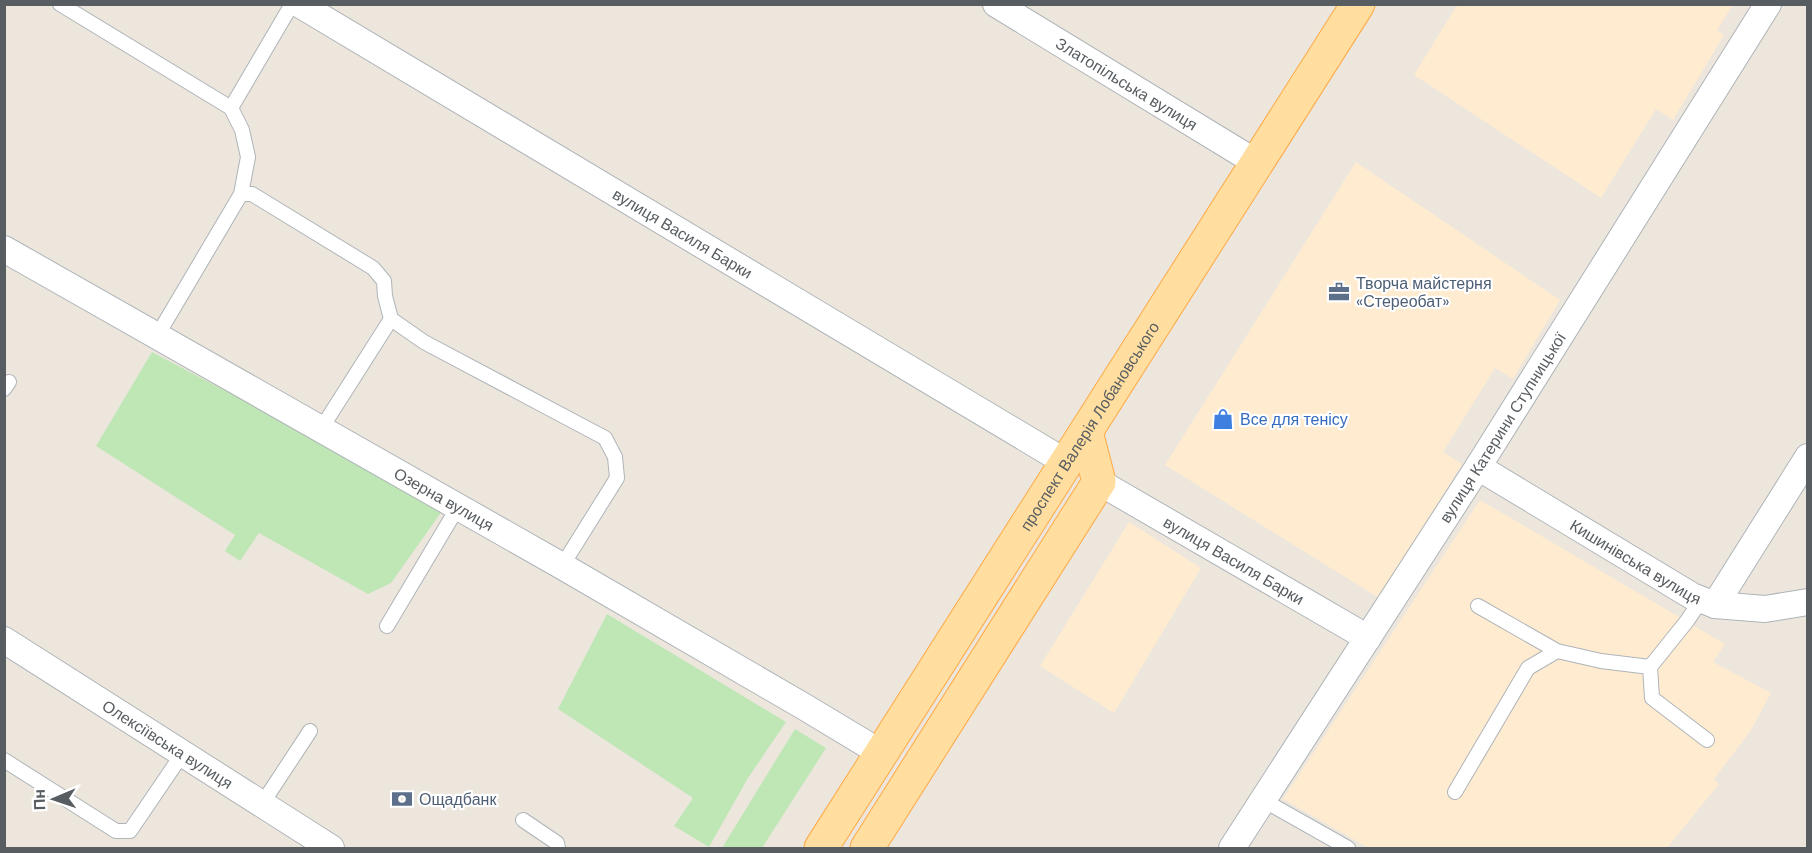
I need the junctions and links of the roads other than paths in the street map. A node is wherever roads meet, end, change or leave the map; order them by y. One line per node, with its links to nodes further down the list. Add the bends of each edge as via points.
1 (60, 4): 7 (lane)
2 (292, 4): 7 (lane)
3 (299, 4): 16 (street, вулиця Василя Барки)
4 (996, 4): 8 (street, Златопільська вулиця)
5 (1358, 4): 8 (main road, проспект Валерія Лобановського)
6 (1768, 4): 17 (street, вулиця Катерини Ступницької)
7 (231, 108): 9 (lane, via 242,130 248,157)
8 (1257, 163): 14 (main road, проспект Валерія Лобановського)
9 (241, 194): 11 (lane, via 252,194 372,267 384,281); 12 (lane)
10 (4, 249): 12 (street, Озерна вулиця)
11 (392, 319): 13 (lane); 20 (lane, via 424,342 604,438 615,457 617,478)
12 (158, 336): 13 (street, Озерна вулиця)
13 (321, 429): 19 (street, Озерна вулиця)
14 (1086, 432): 16 (main road, проспект Валерія Лобановського); 18 (main road)
15 (1808, 457): 21 (street)
16 (1067, 463): 32 (main road, проспект Валерія Лобановського)
17 (1478, 467): 21 (street, Кишинівська вулиця); 25 (street, вулиця Катерини Ступницької)
18 (1099, 482): 25 (street, вулиця Василя Барки); 41 (main road)
19 (458, 507): 20 (street, Озерна вулиця); 24 (lane)
20 (562, 566): 32 (street, Озерна вулиця)
21 (1708, 602): 22 (street, Кишинівська вулиця, via 1765,609); 28 (lane, via 1687,621)
22 (1808, 602)
23 (1478, 606): 27 (lane)
24 (387, 626)
25 (1368, 638): 35 (street, вулиця Катерини Ступницької)
26 (4, 640): 31 (street, Олексіївська вулиця)
27 (1557, 651): 28 (lane); 34 (lane, via 1528,668)
28 (1650, 667): 30 (lane, via 1652,698)
29 (310, 731): 36 (lane)
30 (1707, 740)
31 (183, 753): 33 (lane, via 130,831 116,831); 36 (street, Олексіївська вулиця)
32 (881, 753): 40 (main road, проспект Валерія Лобановського)
33 (4, 760)
34 (1455, 792)
35 (1263, 801): 42 (street, вулиця Катерини Ступницької); 43 (lane)
36 (262, 804): 38 (street, Олексіївська вулиця)
37 (523, 820): 39 (lane, via 557,843)
38 (331, 849)
39 (558, 849)
40 (821, 849)
41 (867, 849)
42 (1232, 849)
43 (1348, 849)

